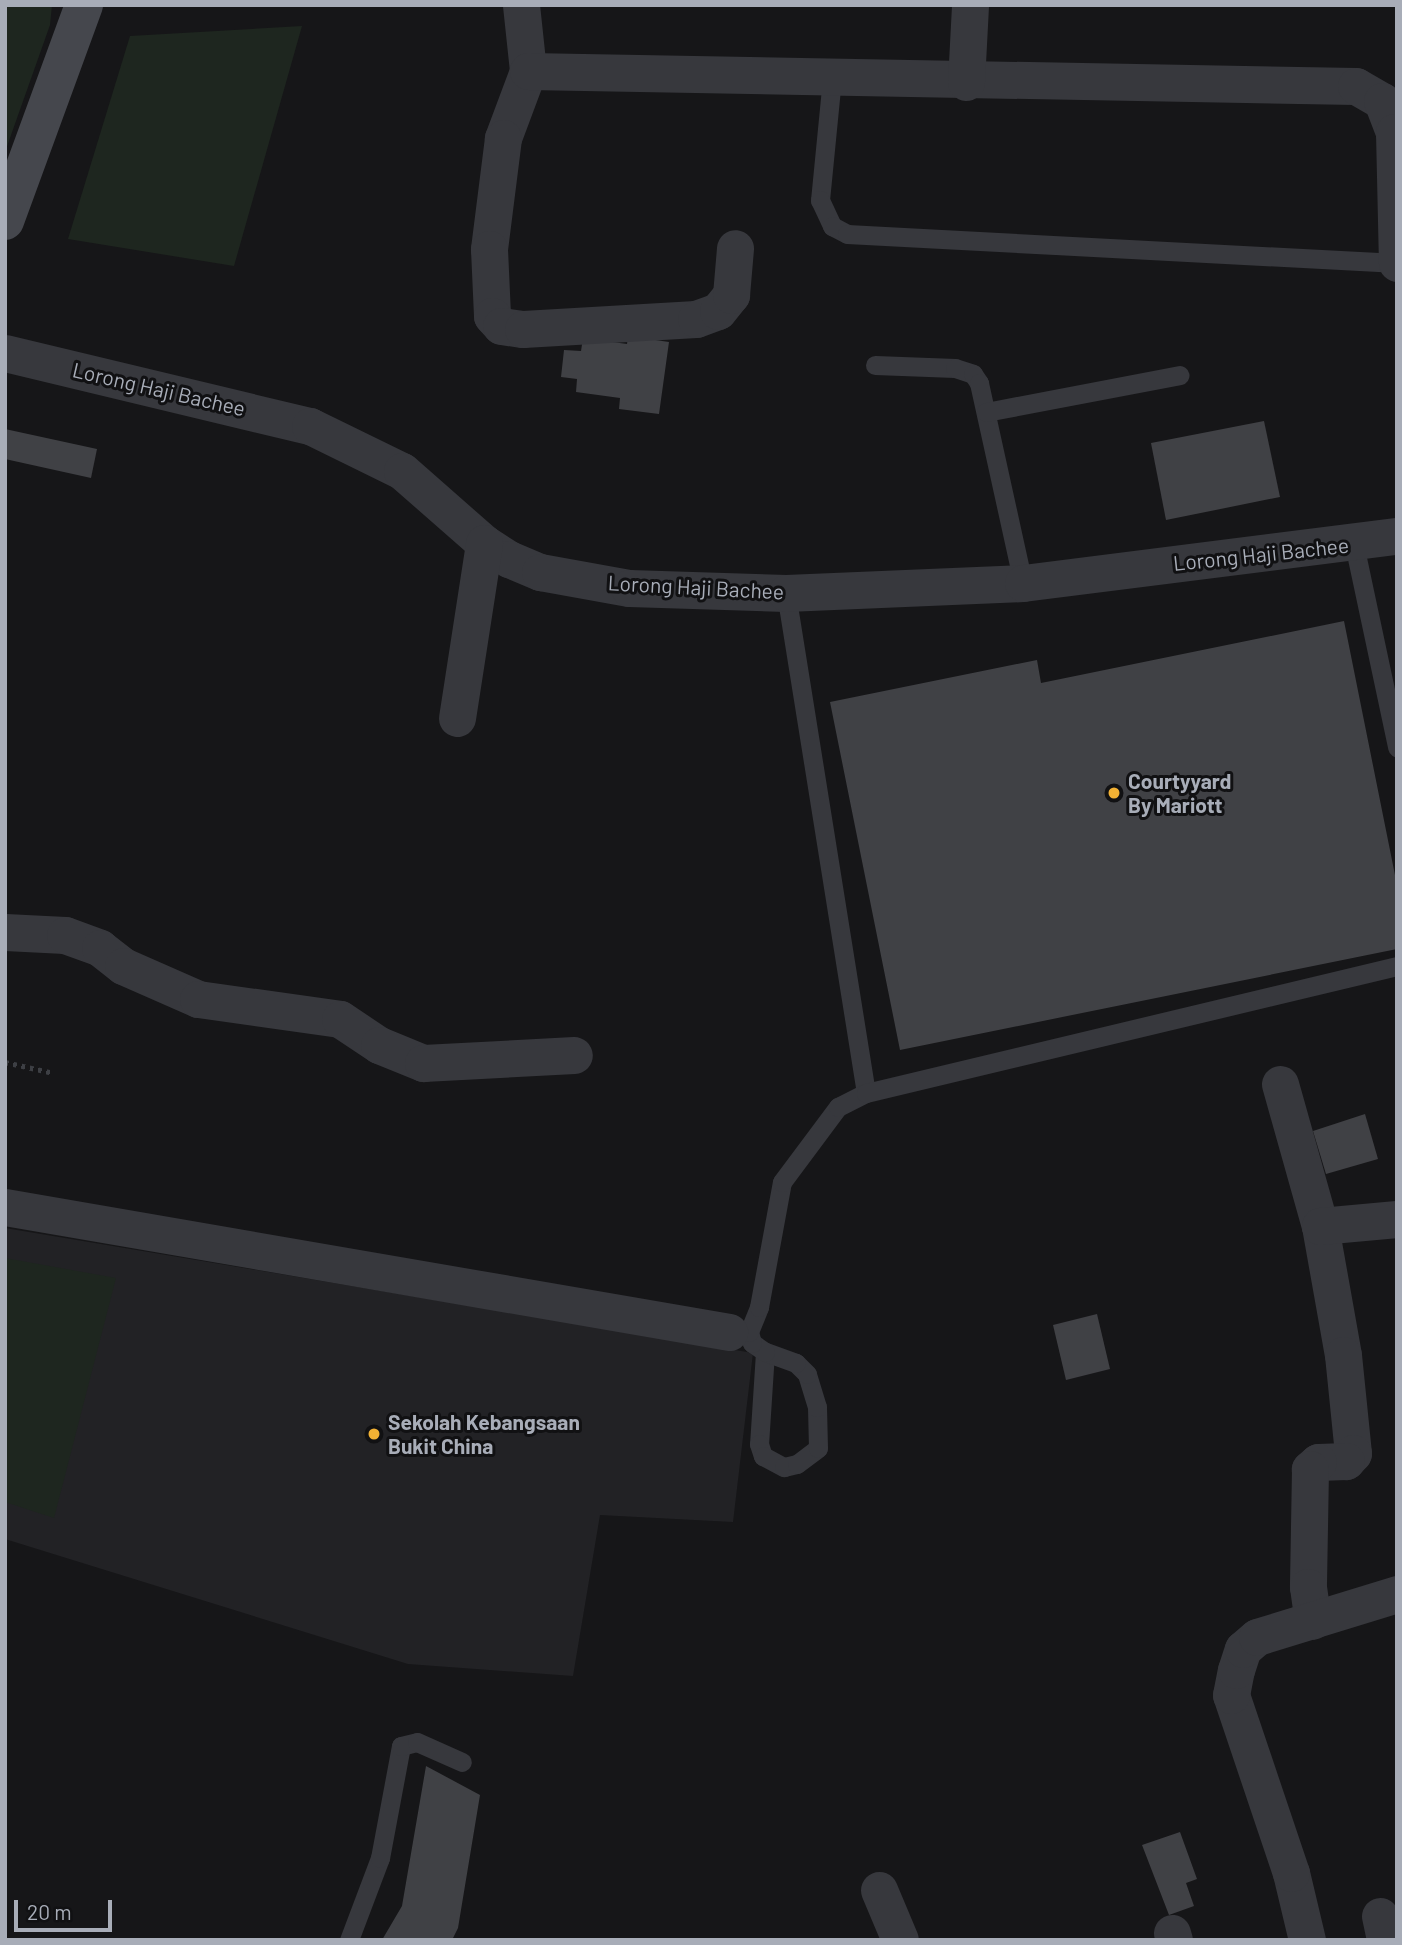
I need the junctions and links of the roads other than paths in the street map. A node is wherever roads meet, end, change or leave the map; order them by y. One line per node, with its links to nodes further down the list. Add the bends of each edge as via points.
1 (84, 5): 8 (main road)
2 (521, 5): 4 (street)
3 (970, 5): 6 (street)
4 (528, 71): 5 (street); 9 (street, via 503,138 489,249 492,316 501,326 523,329 696,319 718,312 731,295)
5 (832, 78): 6 (street); 10 (lane, via 820,200 832,226 847,234)
6 (966, 82): 7 (street, via 1356,86)
7 (1389, 101): 10 (street)
8 (5, 221)
9 (735, 248)
10 (1397, 263)
11 (5, 353): 16 (street, Lorong Haji Bachee, via 310,426 402,471)
12 (875, 365): 14 (lane, via 955,368 972,374)
13 (1180, 375): 14 (lane)
14 (986, 412): 18 (lane)
15 (1397, 536): 17 (street, Lorong Haji Bachee)
16 (484, 543): 19 (street, Lorong Haji Bachee, via 540,572 629,588); 21 (street)
17 (1354, 544): 18 (street, Lorong Haji Bachee); 20 (lane)
18 (1023, 583): 19 (street, Lorong Haji Bachee)
19 (786, 593): 27 (lane)
20 (1392, 701): 22 (lane)
21 (457, 718)
22 (1397, 747)
23 (5, 932): 25 (street, via 65,935 198,999 340,1019 379,1045 424,1063)
24 (1397, 966): 27 (lane)
25 (574, 1055)
26 (1280, 1084): 30 (street)
27 (866, 1093): 32 (lane, via 838,1107 782,1182 759,1307 749,1332 752,1343)
28 (5, 1207): 31 (street)
29 (1397, 1219): 30 (street)
30 (1320, 1226): 34 (street, via 1343,1354 1353,1453 1346,1461 1318,1462 1310,1469 1308,1587)
31 (729, 1332)
32 (765, 1352): 32 (lane, via 759,1444 763,1456 784,1467 797,1464 818,1448 813,1391 807,1374 796,1363)
33 (1397, 1594): 34 (street)
34 (1313, 1621): 39 (street, via 1257,1637 1242,1650 1231,1695 1292,1873)
35 (462, 1762): 37 (lane, via 417,1742 401,1746 380,1858)
36 (879, 1890): 38 (street)
37 (349, 1940)
38 (900, 1940)
39 (1307, 1940)

